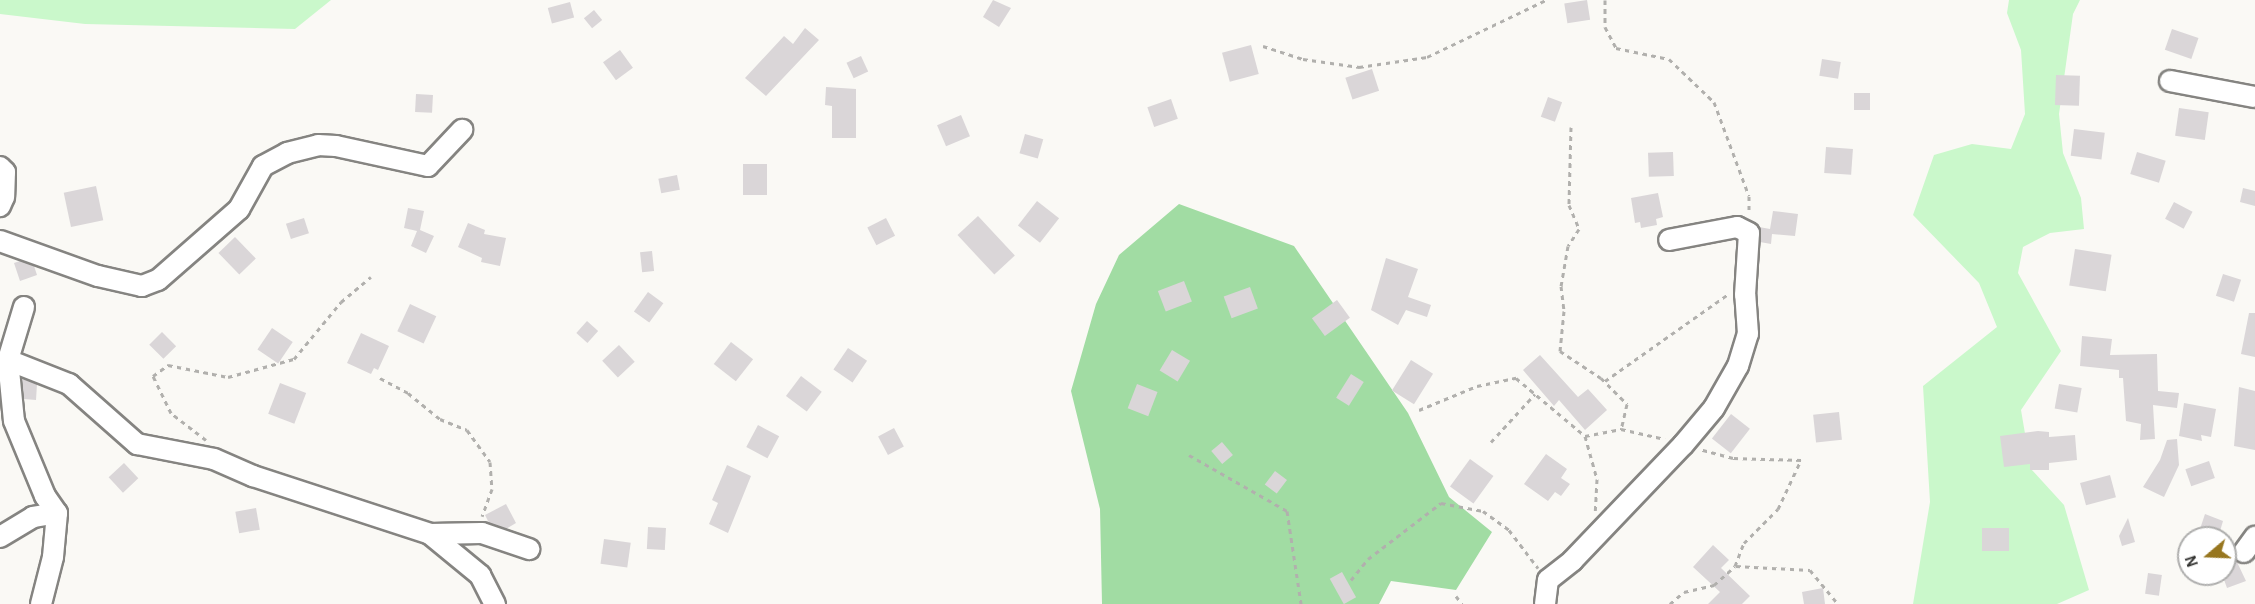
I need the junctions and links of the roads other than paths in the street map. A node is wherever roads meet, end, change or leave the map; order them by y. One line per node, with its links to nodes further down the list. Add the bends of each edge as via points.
1 (2170, 81): 2 (street)
2 (2255, 98)
3 (462, 129): 7 (street, via 428,166 318,144 287,153 263,166 239,209 158,280 142,286 98,276)
4 (0, 167): 5 (street, via 5,172)
5 (0, 206)
6 (1669, 240): 16 (street, via 1737,227 1749,233 1748,334 1738,366 1714,408 1683,445 1572,561 1548,580)
7 (0, 241)
8 (24, 307): 9 (street)
9 (4, 362): 10 (street, via 12,382 14,421 45,496); 11 (street, via 69,384 137,444 214,459)
10 (57, 513): 12 (street, via 33,517); 14 (street, via 53,557)
11 (430, 534): 13 (street, via 482,533); 15 (street, via 480,574)
12 (0, 537)
13 (529, 549)
14 (41, 604)
15 (495, 604)
16 (1545, 604)

